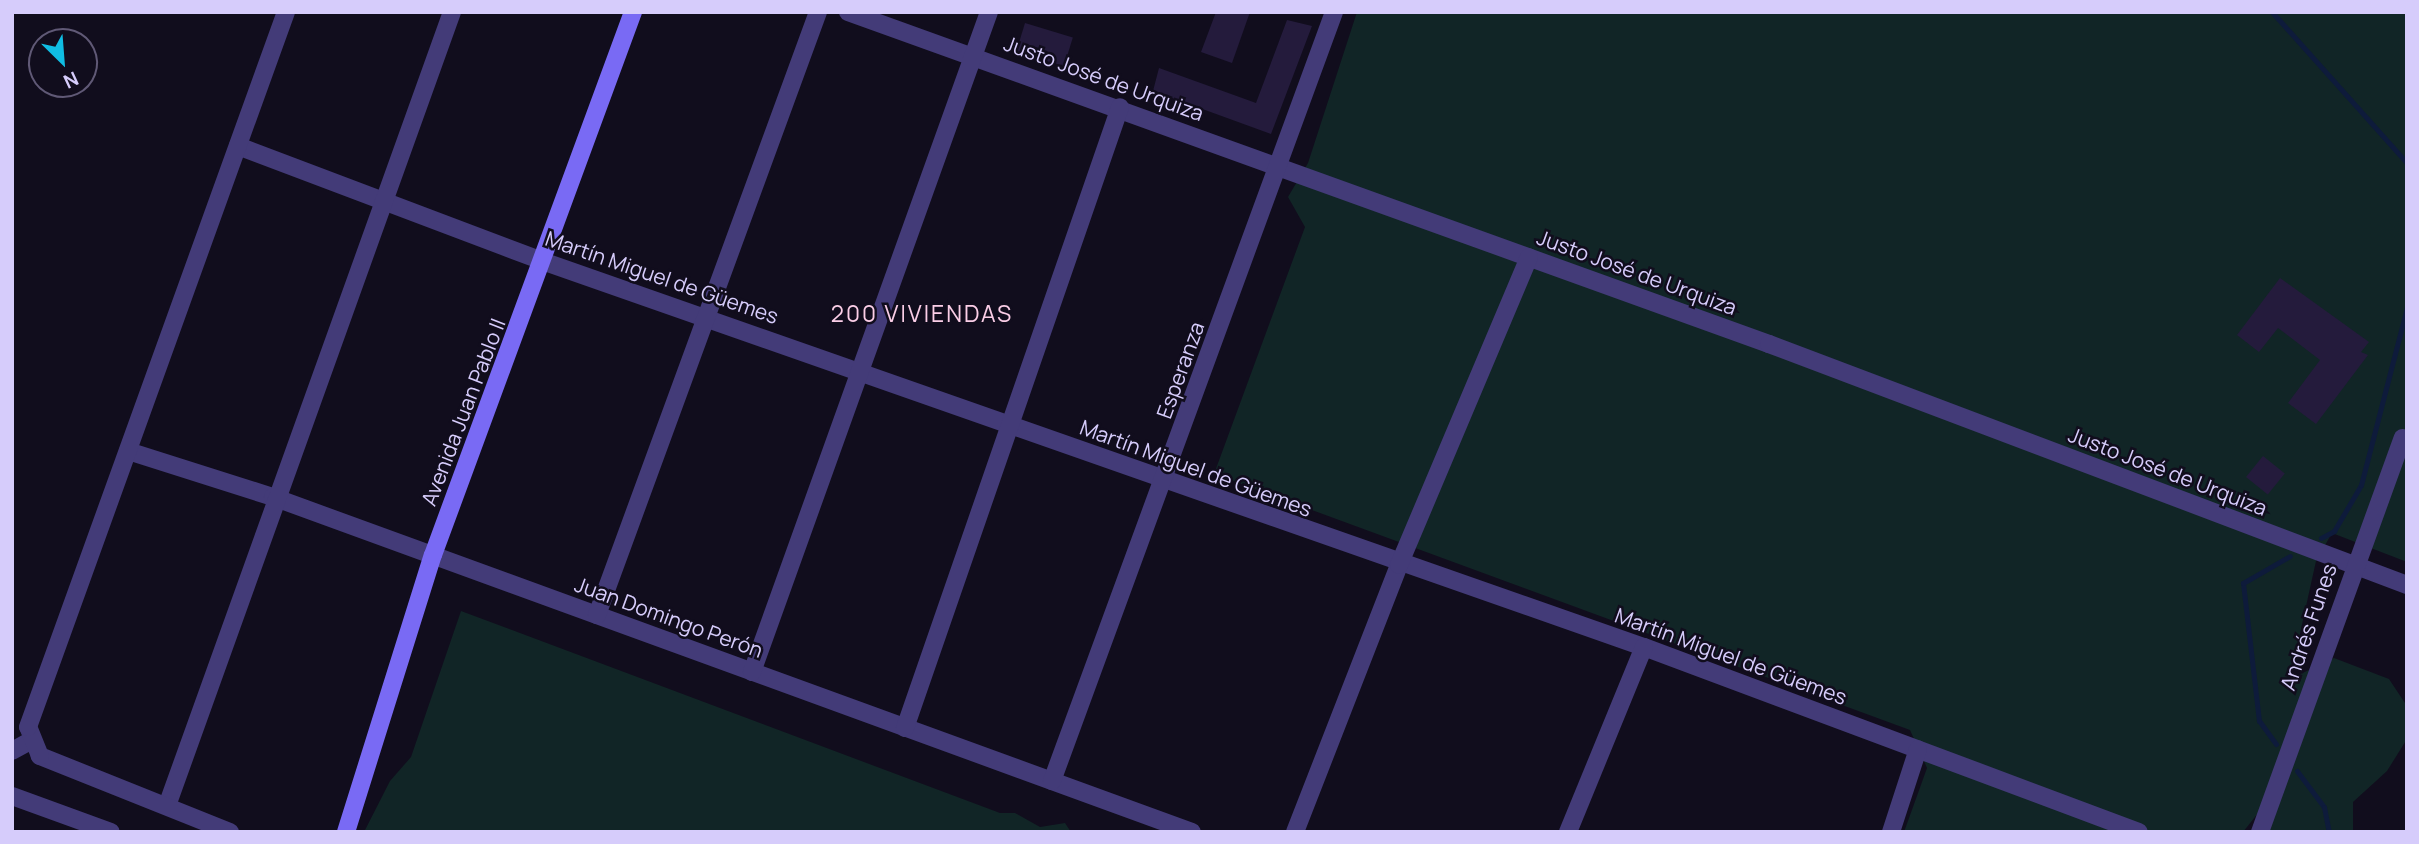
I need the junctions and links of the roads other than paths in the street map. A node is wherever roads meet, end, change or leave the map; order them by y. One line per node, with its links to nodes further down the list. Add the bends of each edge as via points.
1 (286, 12): 10 (street)
2 (452, 12): 12 (street)
3 (633, 12): 14 (street, Avenida Juan Pablo II)
4 (818, 12): 15 (street)
5 (848, 12): 8 (street, Justo José de Urquiza)
6 (989, 12): 8 (street)
7 (1334, 12): 11 (street, Esperanza)
8 (972, 56): 9 (street, Justo José de Urquiza); 16 (street)
9 (1120, 107): 11 (street, Justo José de Urquiza); 17 (street)
10 (238, 146): 12 (street, Martín Miguel de Güemes); 19 (street)
11 (1279, 166): 13 (street, Justo José de Urquiza); 20 (street, Esperanza)
12 (383, 198): 14 (street, Martín Miguel de Güemes); 21 (street)
13 (1530, 257): 23 (street); 24 (street, Justo José de Urquiza)
14 (545, 262): 15 (street, Martín Miguel de Güemes); 22 (street, Avenida Juan Pablo II)
15 (707, 316): 16 (street, Martín Miguel de Güemes); 26 (street)
16 (859, 371): 17 (street, Martín Miguel de Güemes); 28 (street)
17 (1008, 425): 20 (street, Martín Miguel de Güemes); 29 (street)
18 (2403, 439): 24 (street, Andrés Funes)
19 (128, 451): 21 (street, Juan Domingo Perón); 30 (street, via 28,727)
20 (1163, 481): 23 (street, Martín Miguel de Güemes); 33 (street, Esperanza)
21 (274, 497): 22 (street, Juan Domingo Perón); 35 (street)
22 (433, 555): 26 (street, Juan Domingo Perón); 38 (street, Avenida Juan Pablo II)
23 (1399, 565): 27 (street, Martín Miguel de Güemes); 40 (street)
24 (2353, 565): 25 (street, Justo José de Urquiza); 44 (street, Andrés Funes)
25 (2407, 585)
26 (597, 615): 28 (street, Juan Domingo Perón)
27 (1644, 647): 31 (street, Martín Miguel de Güemes); 41 (street)
28 (752, 672): 29 (street, Juan Domingo Perón)
29 (905, 728): 33 (street, Juan Domingo Perón)
30 (30, 741): 32 (street); 35 (street, via 40,756)
31 (1918, 750): 42 (street); 43 (street, Martín Miguel de Güemes)
32 (12, 751)
33 (1052, 781): 39 (street, Juan Domingo Perón)
34 (12, 796): 36 (street)
35 (168, 803): 37 (street)
36 (111, 832)
37 (230, 832)
38 (346, 832)
39 (1192, 832)
40 (1295, 832)
41 (1568, 832)
42 (1891, 832)
43 (2139, 832)
44 (2260, 832)

